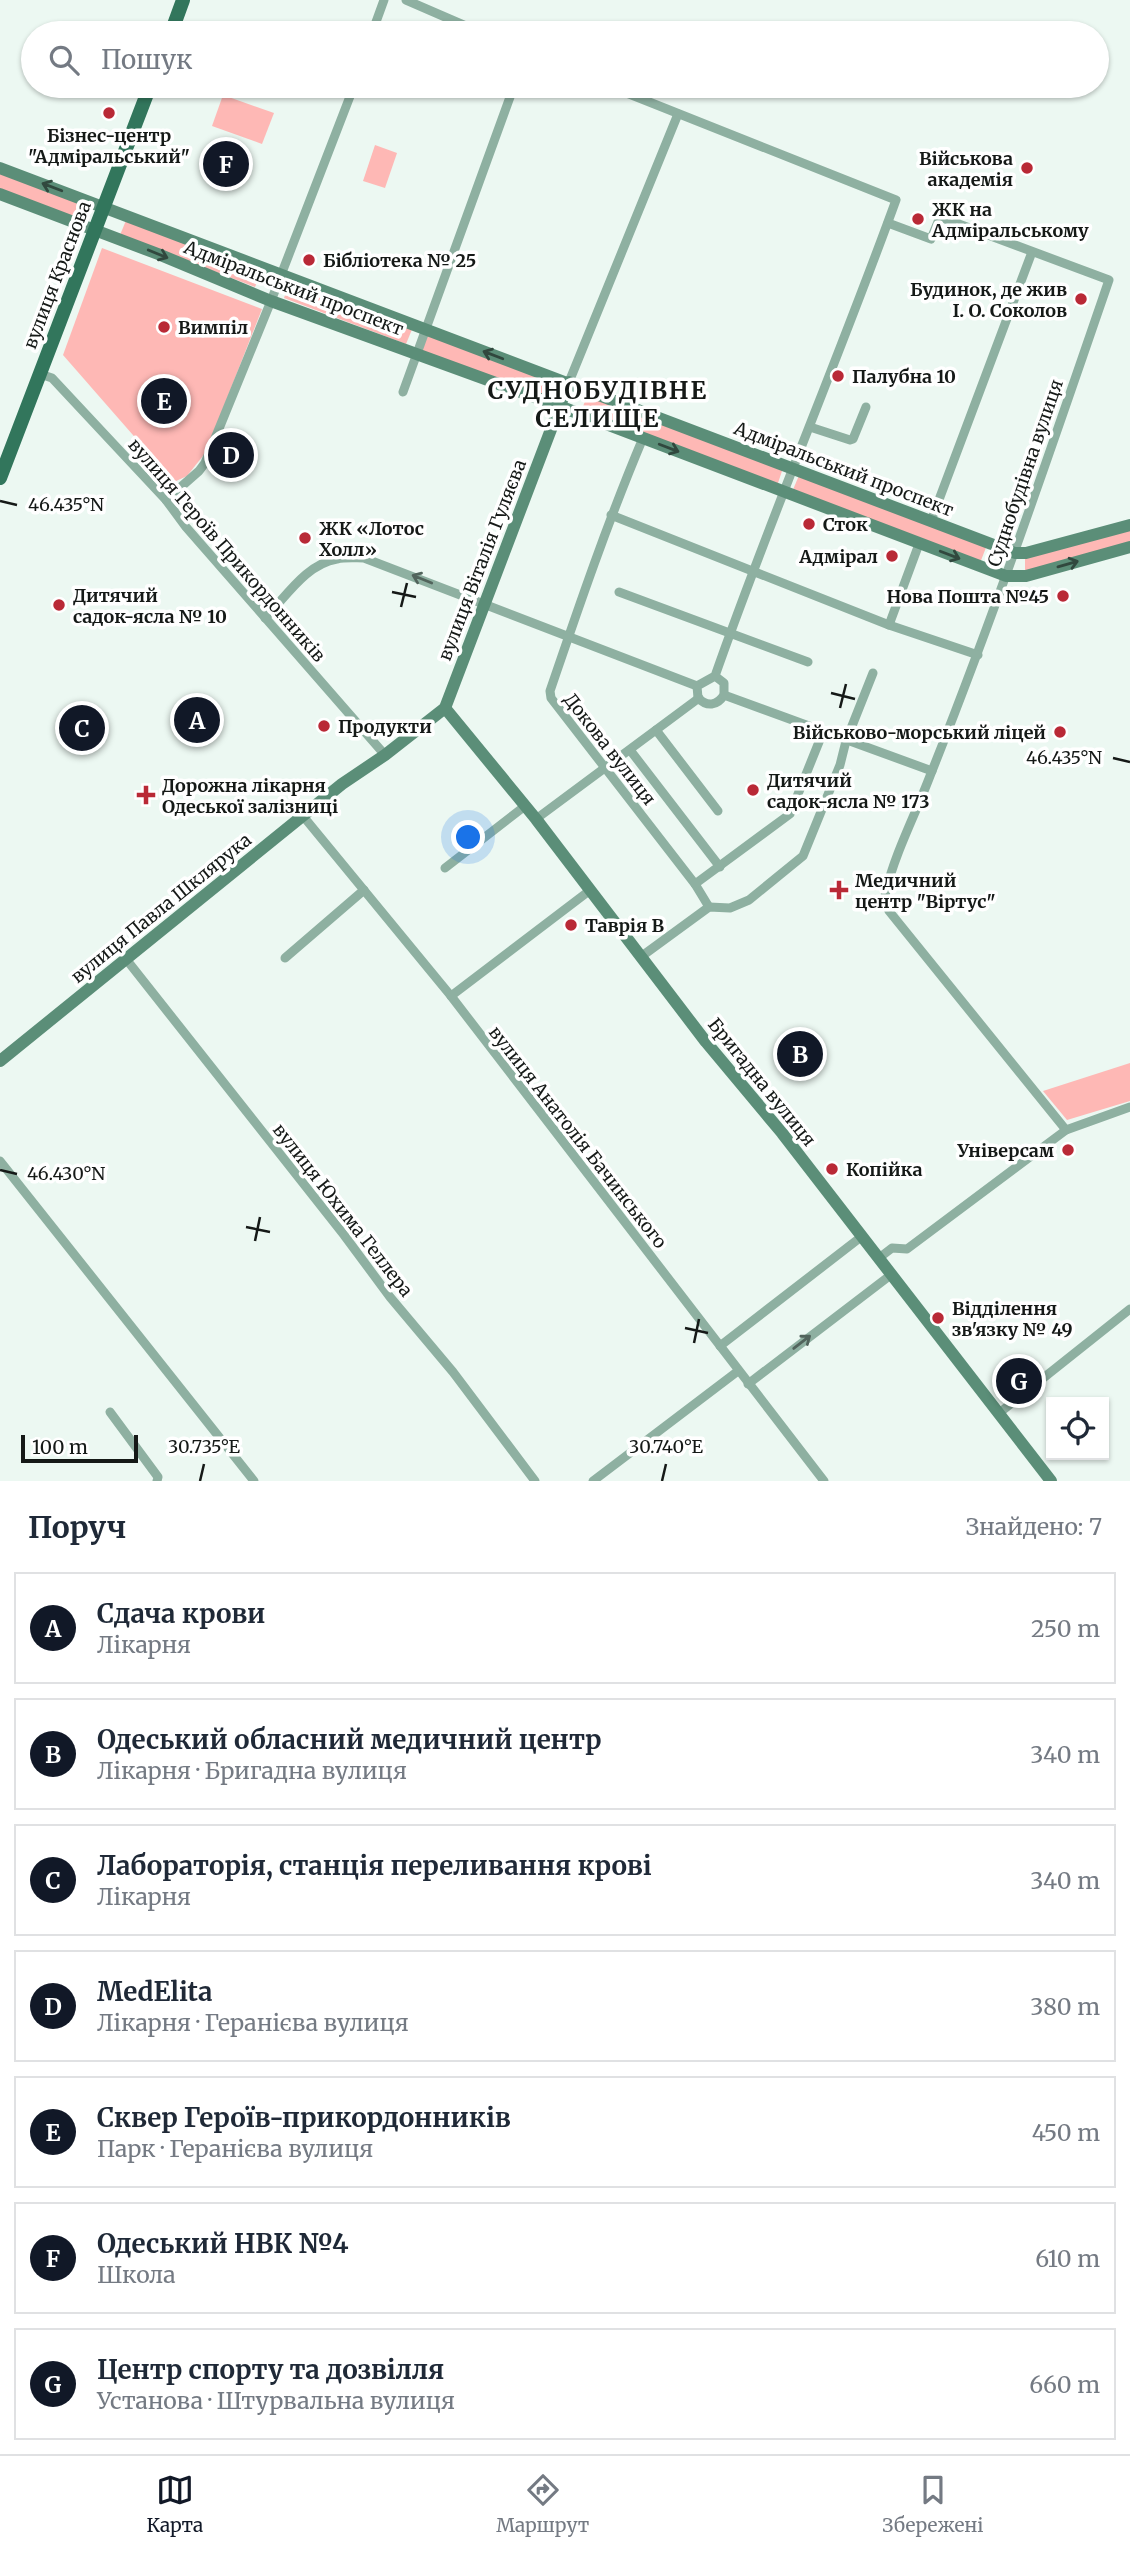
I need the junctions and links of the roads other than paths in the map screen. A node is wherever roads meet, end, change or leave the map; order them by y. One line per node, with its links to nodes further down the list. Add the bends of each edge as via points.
1 (183, 0): 4 (main road)
2 (384, 0): 5 (street)
3 (406, 0): 6 (street)
4 (175, 21)
5 (376, 21)
6 (454, 21)
7 (145, 98): 14 (main road, вулиця Краснова)
8 (349, 98): 18 (street)
9 (510, 98): 20 (street)
10 (639, 98): 11 (street)
11 (678, 114): 15 (street, via 896,200); 23 (street, вулиця Віталія Гуляєва)
12 (0, 167): 14 (main road, Адміральський проспект, one-way to 12)
13 (0, 194): 16 (main road, Адміральський проспект)
14 (104, 207): 16 (main road, вулиця Краснова); 18 (main road, Адміральський проспект)
15 (888, 223): 17 (street, via 931,239 940,217); 27 (street)
16 (95, 230): 19 (main road, Адміральський проспект, one-way to 19); 22 (main road, вулиця Краснова)
17 (1032, 252): 34 (street); 38 (street, Суднобудівна вулиця, via 1109,280)
18 (281, 275): 19 (street); 20 (main road, Адміральський проспект)
19 (271, 301): 21 (main road, Адміральський проспект); 32 (street, via 205,463)
20 (425, 330): 21 (street); 23 (main road, Адміральський проспект, one-way to 20)
21 (417, 354): 24 (street); 25 (main road, Адміральський проспект)
22 (40, 374): 30 (main road, вулиця Краснова); 32 (street, вулиця Героїв Прикордонників, via 52,378)
23 (569, 382): 25 (main road, вулиця Віталія Гуляєва); 29 (main road, Адміральський проспект)
24 (403, 391)
25 (559, 406): 28 (main road, Адміральський проспект); 42 (main road, вулиця Віталія Гуляєва)
26 (866, 407): 27 (street, via 853,439)
27 (810, 427): 29 (street)
28 (643, 438): 31 (main road, Адміральський проспект, one-way to 31); 33 (street, Докова вулиця)
29 (793, 468): 31 (street); 34 (main road, Адміральський проспект)
30 (0, 478)
31 (784, 492): 36 (main road, Адміральський проспект); 39 (street)
32 (166, 499): 43 (street, вулиця Героїв Прикордонників)
33 (611, 515): 39 (street); 46 (street, Докова вулиця)
34 (931, 521): 38 (main road, Адміральський проспект)
35 (1130, 525): 38 (main road)
36 (919, 544): 40 (main road, Адміральський проспект, one-way to 40); 44 (street)
37 (1130, 547): 40 (main road, Адміральський проспект, one-way to 37, via 1026,576)
38 (1015, 553): 40 (street, Суднобудівна вулиця)
39 (753, 570): 44 (street); 45 (street)
40 (1006, 576): 47 (street, Суднобудівна вулиця)
41 (619, 592): 45 (street)
42 (486, 604): 43 (street, one-way to 43, via 365,558 335,559 301,578); 46 (street); 54 (main road, вулиця Віталія Гуляєва)
43 (265, 618): 59 (street, вулиця Героїв Прикордонників)
44 (889, 625): 47 (street)
45 (730, 634): 48 (street); 50 (street)
46 (569, 636): 51 (street); 60 (street, Докова вулиця, via 551,698)
47 (978, 655): 61 (street, Суднобудівна вулиця)
48 (808, 663)
49 (873, 673): 57 (street)
50 (715, 676): 51 (street); 52 (street, via 724,684)
51 (696, 686): 53 (street)
52 (724, 695): 53 (street, via 709,705); 56 (street)
53 (699, 698): 55 (street)
54 (445, 708): 59 (main road, вулиця Павла Шклярука); 62 (main road, Бригадна вулиця)
55 (656, 730): 58 (street); 63 (street)
56 (823, 733): 57 (street); 66 (street, via 790,814)
57 (846, 741): 61 (street); 71 (street, via 803,856 749,900 730,908)
58 (630, 750): 60 (street); 66 (street)
59 (385, 755): 64 (main road, вулиця Павла Шклярука)
60 (605, 768): 65 (street); 68 (street, Докова вулиця)
61 (932, 771): 78 (street, Суднобудівна вулиця, via 886,891 889,911)
62 (525, 806): 65 (main road, Бригадна вулиця); 67 (street)
63 (718, 811)
64 (303, 816): 69 (street, вулиця Анатолія Бачинського); 74 (main road, вулиця Павла Шклярука)
65 (536, 819): 70 (main road, Бригадна вулиця)
66 (720, 867): 68 (street)
67 (445, 868)
68 (695, 884): 71 (street, Докова вулиця)
69 (364, 890): 73 (street); 75 (street, вулиця Анатолія Бачинського)
70 (589, 891): 72 (main road, Бригадна вулиця); 75 (street)
71 (709, 906): 72 (street)
72 (642, 956): 80 (main road, Бригадна вулиця)
73 (285, 958)
74 (126, 959): 76 (main road, вулиця Павла Шклярука); 91 (street, вулиця Юхима Геллера)
75 (451, 996): 84 (street, вулиця Анатолія Бачинського)
76 (0, 1061)
77 (1130, 1107): 78 (street)
78 (1066, 1129): 81 (street, via 907,1249 892,1248)
79 (0, 1161): 90 (street)
80 (862, 1237): 81 (main road, Бригадна вулиця); 84 (street)
81 (881, 1260): 82 (main road, Бригадна вулиця)
82 (892, 1274): 86 (street, one-way to 82); 88 (main road, Бригадна вулиця)
83 (1130, 1309): 88 (street)
84 (720, 1346): 85 (street, вулиця Анатолія Бачинського)
85 (738, 1371): 86 (street, вулиця Анатолія Бачинського); 92 (street)
86 (748, 1384): 93 (street, вулиця Анатолія Бачинського)
87 (110, 1412): 89 (street)
88 (998, 1415): 94 (main road, Бригадна вулиця)
89 (158, 1481)
90 (254, 1481)
91 (535, 1481)
92 (593, 1481)
93 (824, 1481)
94 (1051, 1481)

